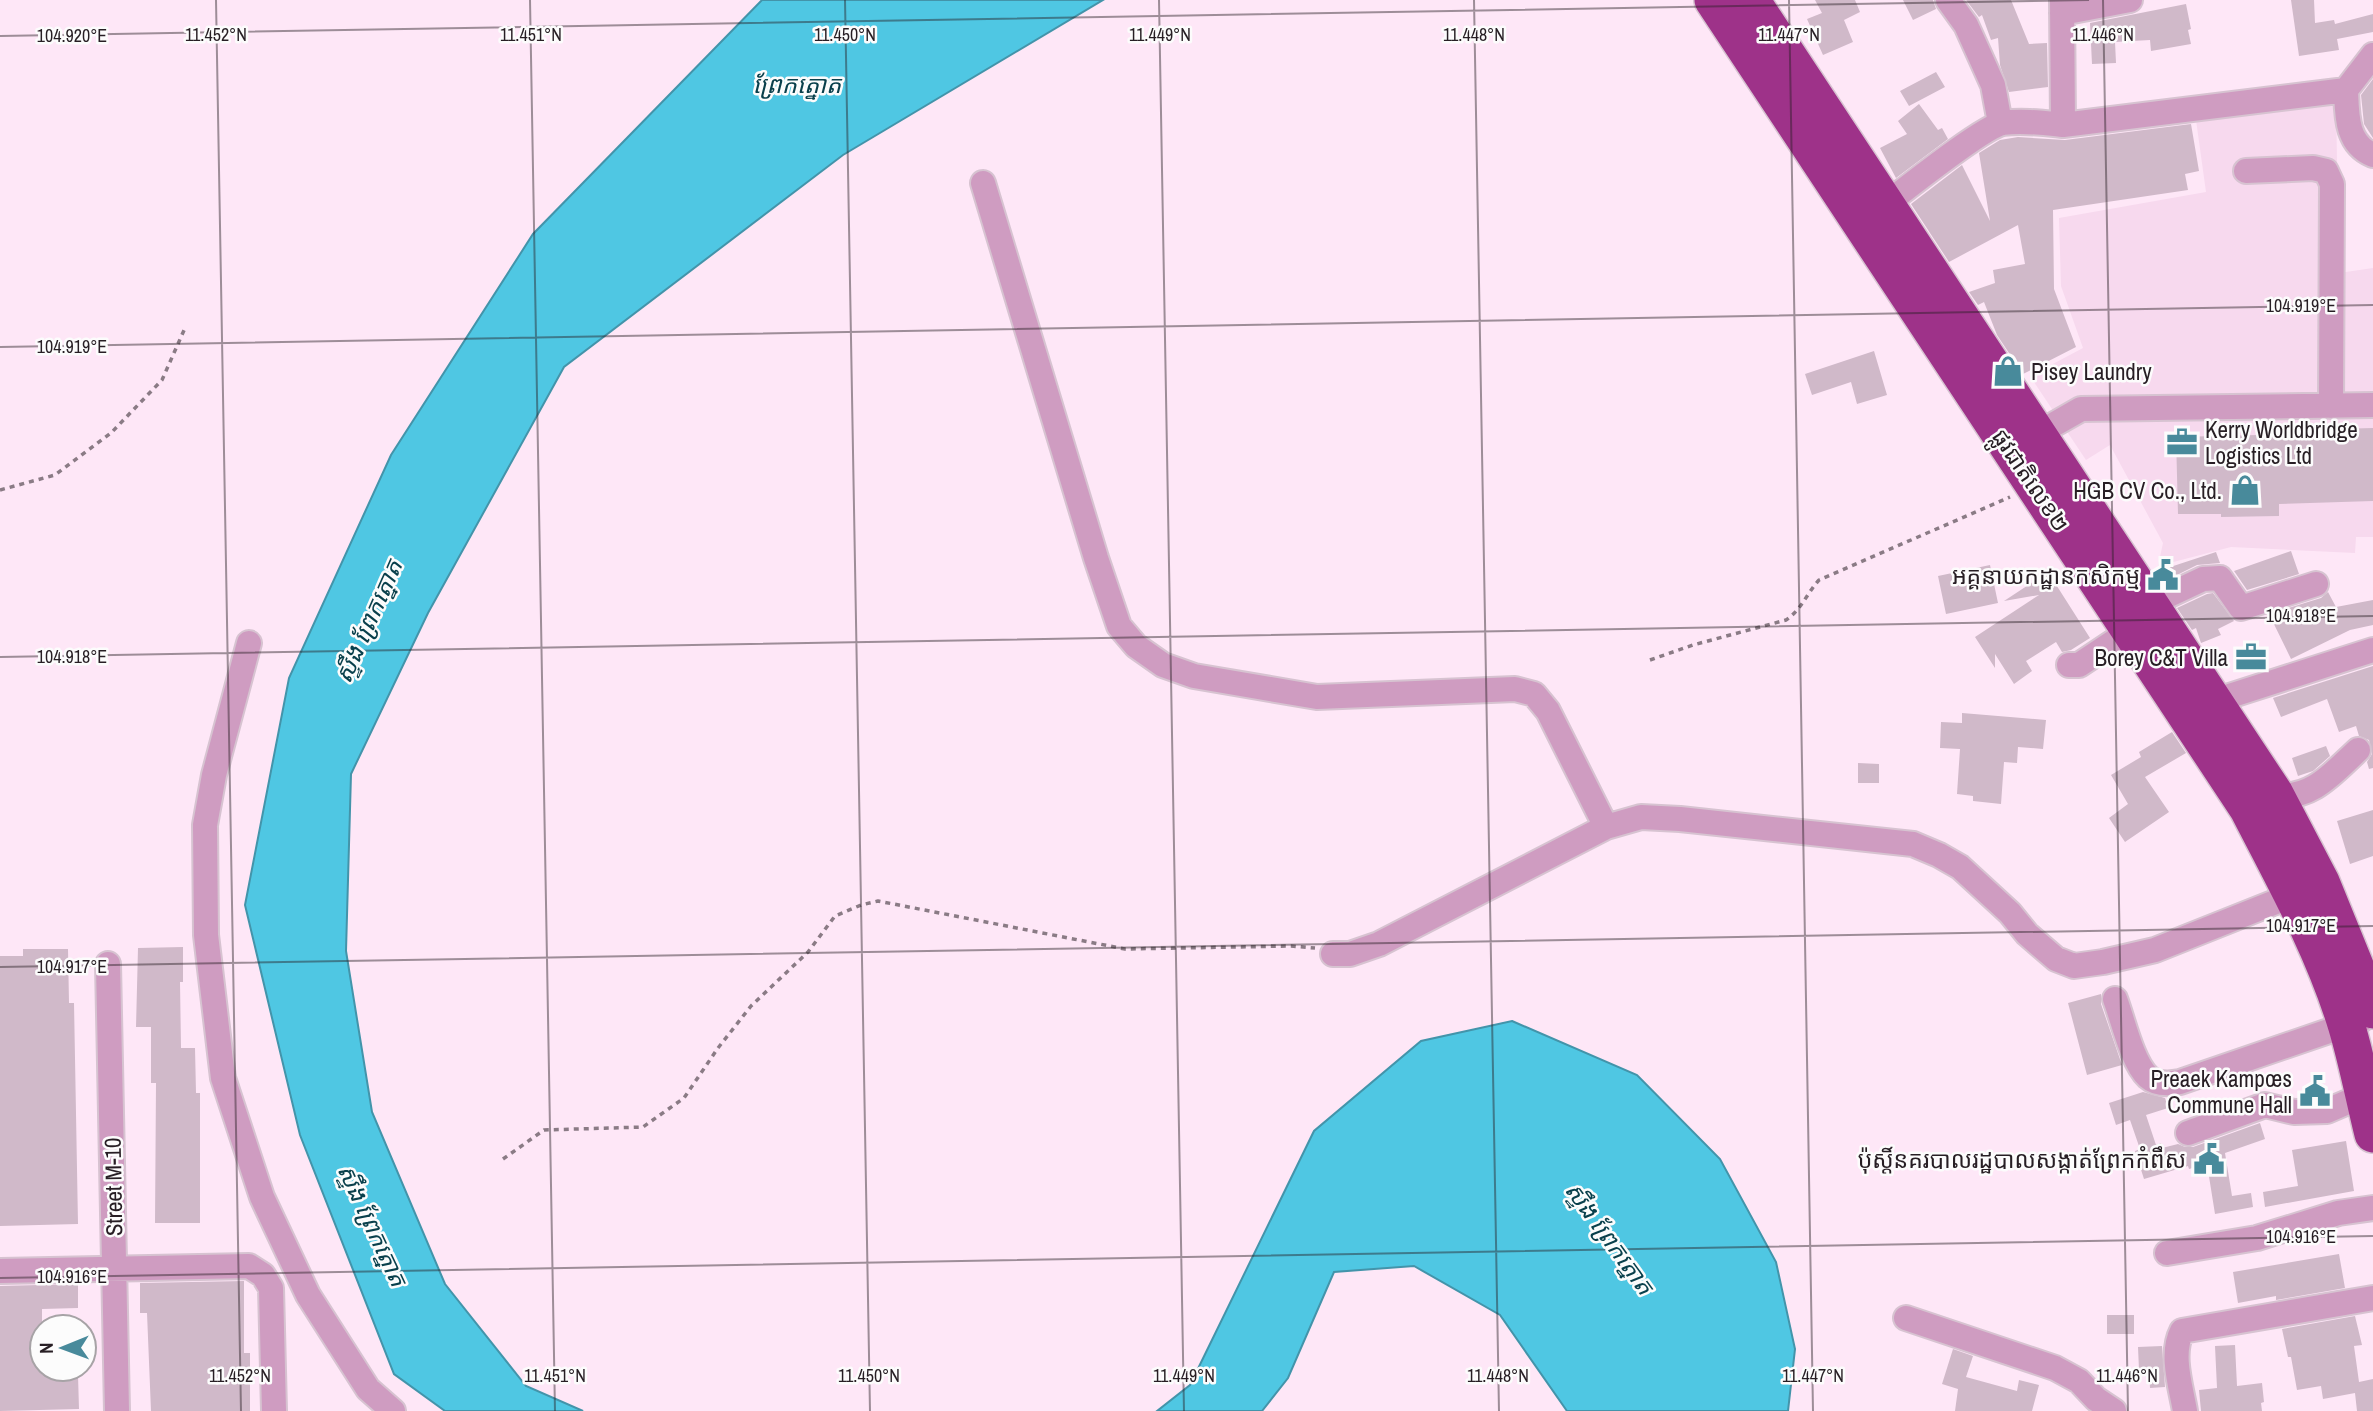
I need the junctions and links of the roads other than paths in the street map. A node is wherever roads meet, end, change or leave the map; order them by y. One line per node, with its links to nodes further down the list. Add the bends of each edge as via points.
1 (1713, 0): 16 (highway, ផ្លូវជាតិលេខ២)
2 (1948, 0): 8 (street, via 1966,25 1993,85)
3 (2130, 0): 5 (street)
4 (1763, 4): 13 (highway, ផ្លូវជាតិលេខ២)
5 (2062, 7): 9 (street)
6 (2373, 55): 7 (street)
7 (2346, 90): 9 (street); 10 (street, via 2352,138 2362,151)
8 (2000, 123): 9 (street); 13 (street)
9 (2063, 125)
10 (2373, 155)
11 (2246, 171): 15 (street, via 2313,168 2326,172 2332,184)
12 (983, 183): 25 (street, via 1096,558 1119,626 1136,646 1163,665 1194,676 1317,697 1515,689 1534,694 1548,711)
13 (1886, 204): 16 (highway, ផ្លូវជាតិលេខ២)
14 (2373, 405): 15 (street)
15 (2331, 406): 16 (street, via 2081,409)
16 (2024, 442): 18 (highway, ផ្លូវជាតិលេខ២); 18 (highway, ផ្លូវជាតិលេខ២, via 2035,486)
17 (2316, 584): 18 (street, via 2241,608 2220,578 2203,579)
18 (2140, 618): 21 (street, via 2079,665); 22 (highway, ផ្លូវជាតិលេខ២); 26 (highway, ផ្លូវជាតិលេខ២)
19 (249, 643): 42 (street, via 205,825 206,935 223,1077 262,1197 308,1295 368,1389)
20 (2373, 650): 22 (street)
21 (2069, 665)
22 (2214, 701): 24 (highway, ផ្លូវជាតិលេខ២)
23 (2358, 750): 24 (street, via 2320,786 2286,796)
24 (2275, 793): 30 (highway, ផ្លូវជាតិលេខ២, via 2321,882)
25 (1606, 827): 26 (street, via 1642,817 1681,819 1913,844 1960,867 2027,934 2056,959 2074,966 2155,950); 27 (street, via 1380,944 1350,954)
26 (2293, 895): 30 (highway, ផ្លូវជាតិលេខ២)
27 (1333, 954)
28 (108, 964): 36 (street, Street M-10)
29 (2115, 999): 30 (street, via 2141,1068 2150,1079 2166,1084 2180,1082)
30 (2360, 999): 31 (highway, ផ្លូវជាតិលេខ២)
31 (2368, 1093): 32 (street, via 2327,1111 2294,1112 2264,1105); 33 (highway, ផ្លូវជាតិលេខ២)
32 (2188, 1133)
33 (2373, 1134)
34 (2373, 1208): 35 (street, via 2339,1213 2257,1238)
35 (2167, 1253)
36 (115, 1269): 37 (street); 40 (street, Street M-10); 41 (street, via 249,1266 263,1275 271,1288)
37 (0, 1271)
38 (2373, 1298): 44 (street, via 2182,1331 2177,1355)
39 (1906, 1318): 43 (street, via 2055,1368 2079,1381)
40 (117, 1411)
41 (274, 1411)
42 (393, 1411)
43 (2114, 1411)
44 (2185, 1411)

